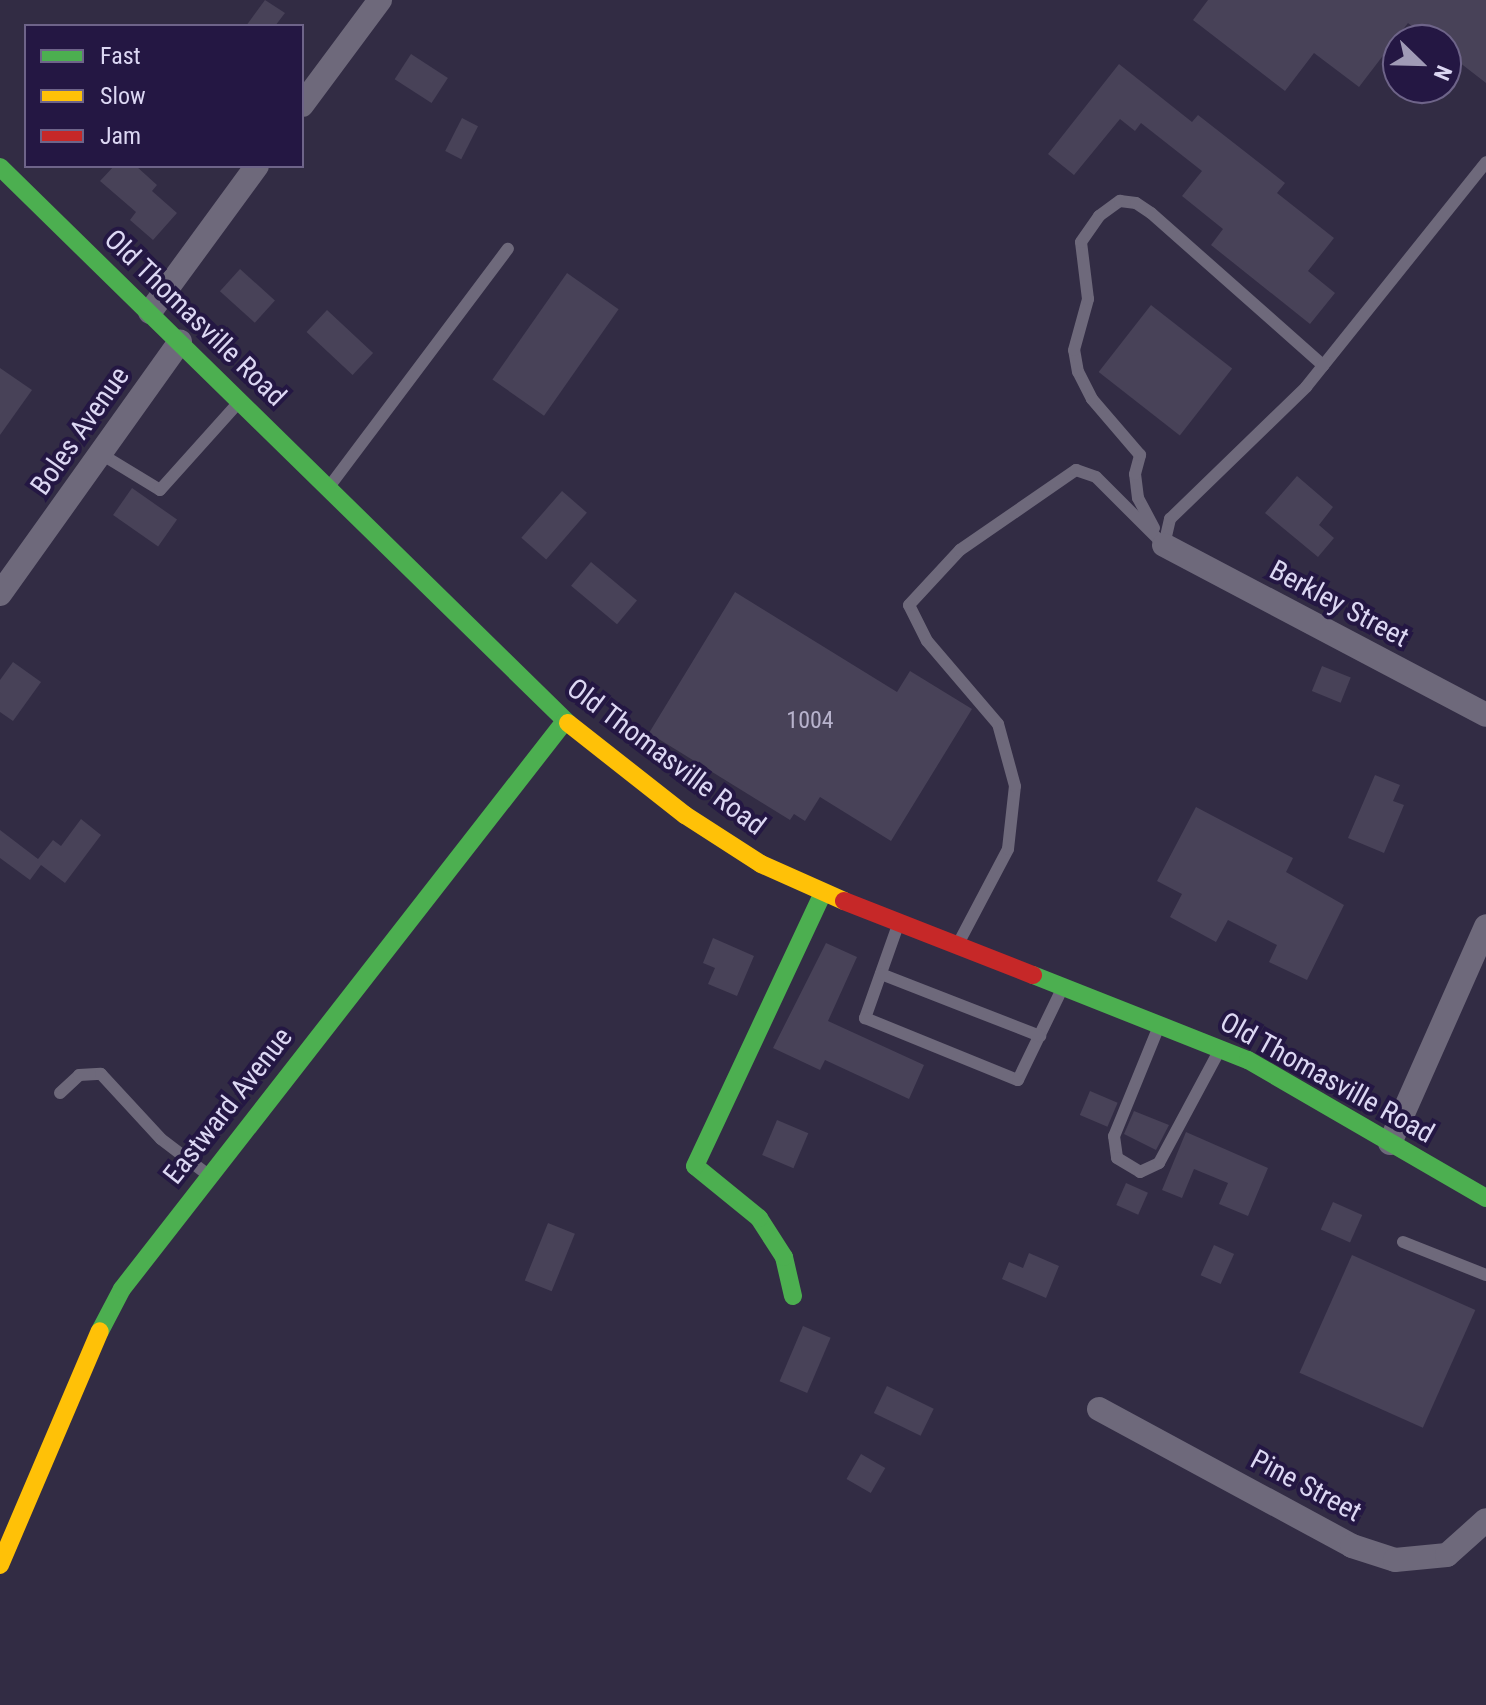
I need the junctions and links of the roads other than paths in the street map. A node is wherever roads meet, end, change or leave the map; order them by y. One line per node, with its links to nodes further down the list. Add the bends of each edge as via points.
1 (380, 0): 2 (street)
2 (304, 102)
3 (1486, 162): 9 (lane)
4 (0, 167): 7 (street, Old Thomasville Road)
5 (256, 168): 7 (street)
6 (508, 249): 12 (lane)
7 (150, 312): 8 (street, Old Thomasville Road)
8 (180, 342): 10 (street, Old Thomasville Road); 11 (street, Boles Avenue)
9 (1323, 365): 13 (lane, via 1170,519); 13 (lane, via 1136,203 1120,201 1099,216 1081,242 1088,299 1074,350 1078,372 1092,399 1140,455 1135,474 1138,498)
10 (240, 400): 11 (lane, via 160,490); 12 (street, Old Thomasville Road)
11 (101, 454): 14 (street, Boles Avenue)
12 (329, 487): 16 (street, Old Thomasville Road)
13 (1164, 545): 15 (street, Berkley Street); 20 (lane, via 1096,477 1076,470 960,550 909,605 927,641 998,724 1015,786 1008,849)
14 (0, 594)
15 (1486, 715)
16 (565, 721): 17 (street, Old Thomasville Road, via 724,841); 28 (street, Eastward Avenue)
17 (823, 893): 18 (street, Old Thomasville Road); 32 (street, via 695,1166 759,1218 784,1257)
18 (899, 922): 20 (street, Old Thomasville Road); 21 (lane)
19 (1486, 926): 27 (street)
20 (958, 945): 22 (street, Old Thomasville Road)
21 (881, 974): 24 (lane); 24 (lane, via 865,1018 1018,1080)
22 (1063, 985): 23 (street, Old Thomasville Road); 24 (lane)
23 (1160, 1023): 25 (street, Old Thomasville Road); 25 (lane, via 1114,1136 1117,1158 1140,1172 1159,1163)
24 (1040, 1036)
25 (1220, 1048): 27 (street, Old Thomasville Road)
26 (60, 1093): 28 (lane, via 79,1075 101,1074 161,1139)
27 (1390, 1143): 29 (street, Old Thomasville Road)
28 (209, 1176): 35 (street, Eastward Avenue, via 122,1289 88,1353)
29 (1486, 1198)
30 (1403, 1242): 31 (lane)
31 (1486, 1275)
32 (793, 1296)
33 (1099, 1409): 34 (street, Pine Street, via 1352,1546 1395,1560 1447,1555)
34 (1486, 1520)
35 (0, 1565)

